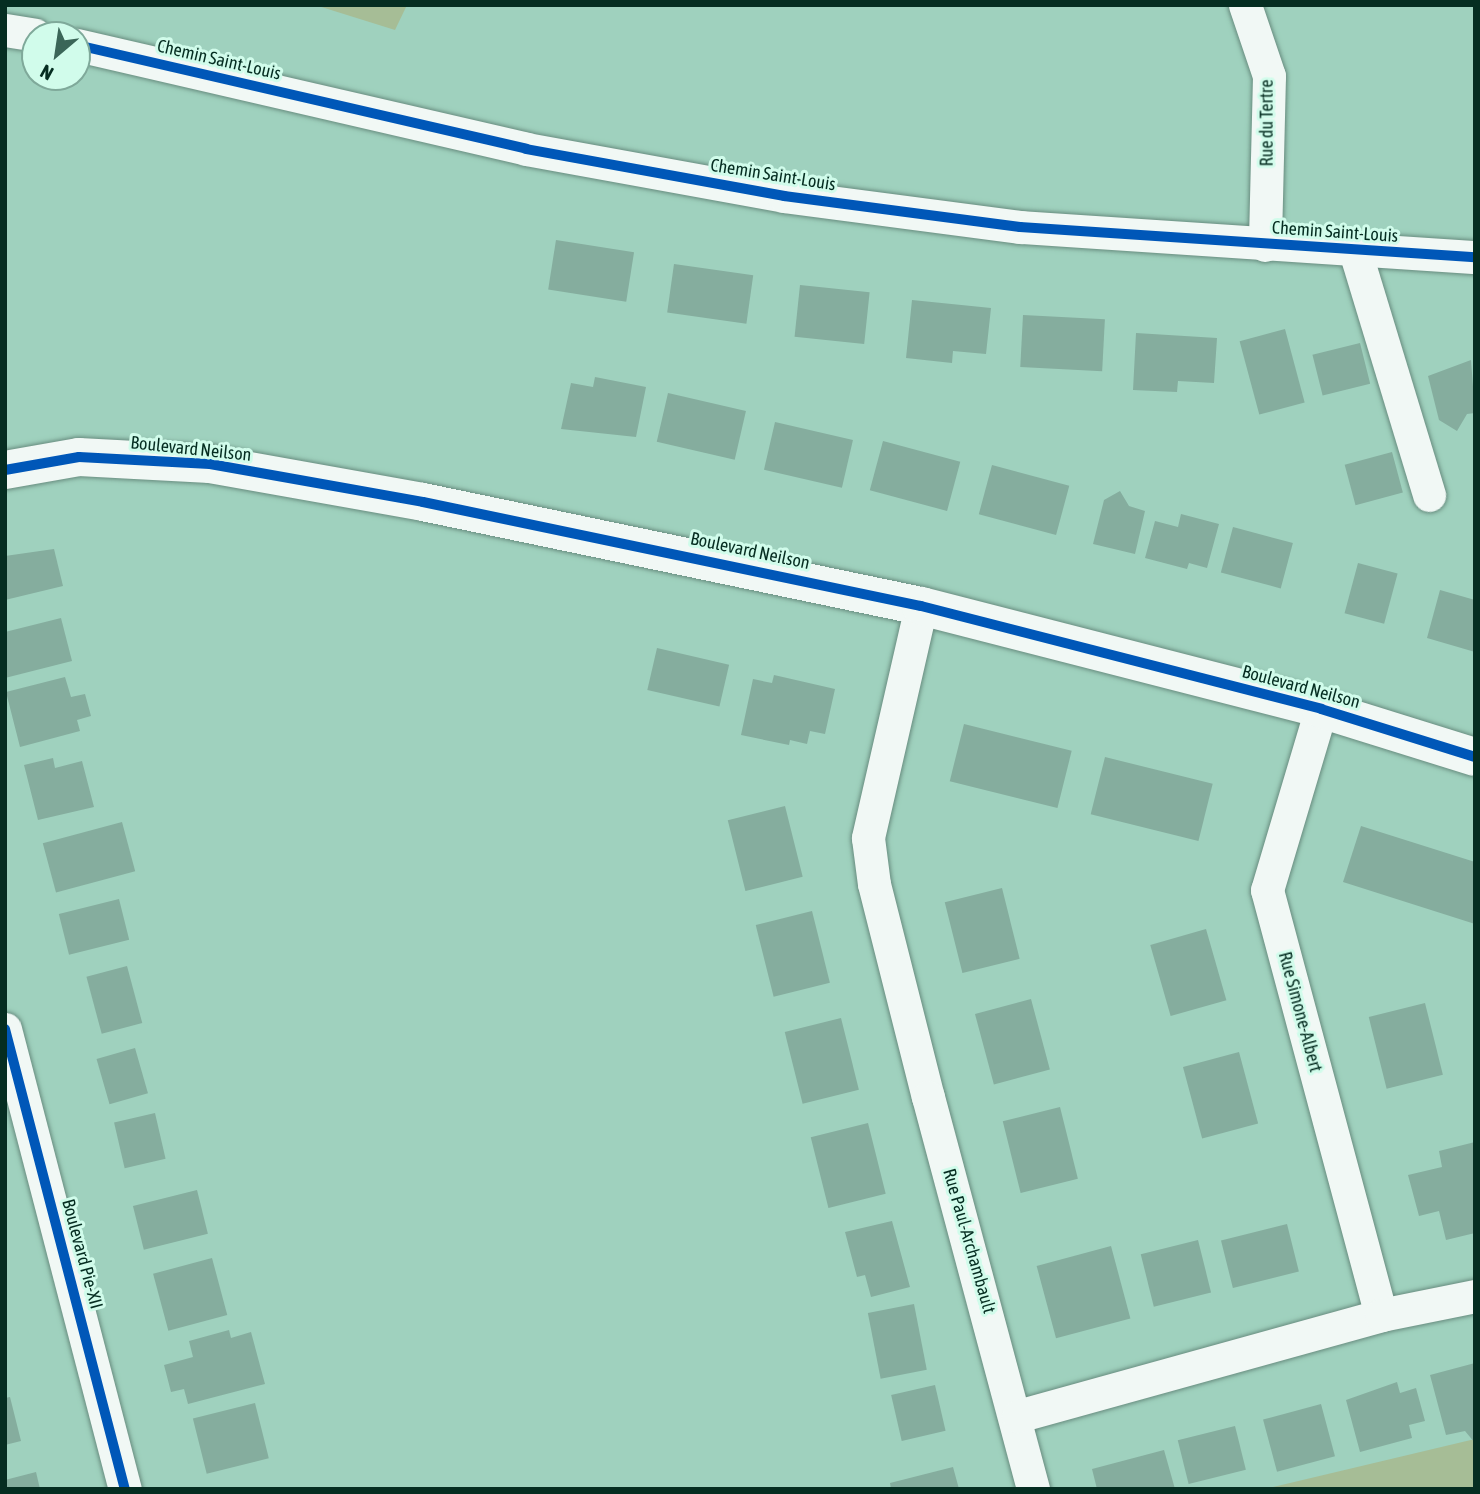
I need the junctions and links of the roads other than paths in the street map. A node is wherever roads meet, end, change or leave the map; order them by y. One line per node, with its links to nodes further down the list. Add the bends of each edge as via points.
1 (1245, 5): 3 (street, Rue du Tertre, via 1269,76)
2 (91, 48): 3 (street, Chemin Saint-Louis, via 526,149 784,196 1020,228)
3 (1265, 245): 4 (street, Chemin Saint-Louis)
4 (1355, 251): 5 (street, Chemin Saint-Louis); 7 (street)
5 (1475, 257)
6 (5, 470): 8 (main road, Boulevard Neilson, via 79,457 210,464 436,505)
7 (1429, 495)
8 (921, 606): 9 (main road, Boulevard Neilson); 14 (street, Rue Paul-Archambault, via 868,838 874,884 928,1097)
9 (1321, 709): 10 (main road, Boulevard Neilson); 13 (street, Rue Simone-Albert, via 1267,890)
10 (1475, 757)
11 (5, 1028): 15 (street, Boulevard Pie-XII)
12 (1475, 1296): 13 (street)
13 (1381, 1315): 14 (street)
14 (1017, 1416): 16 (street, Rue Paul-Archambault)
15 (125, 1489)
16 (1033, 1489)

